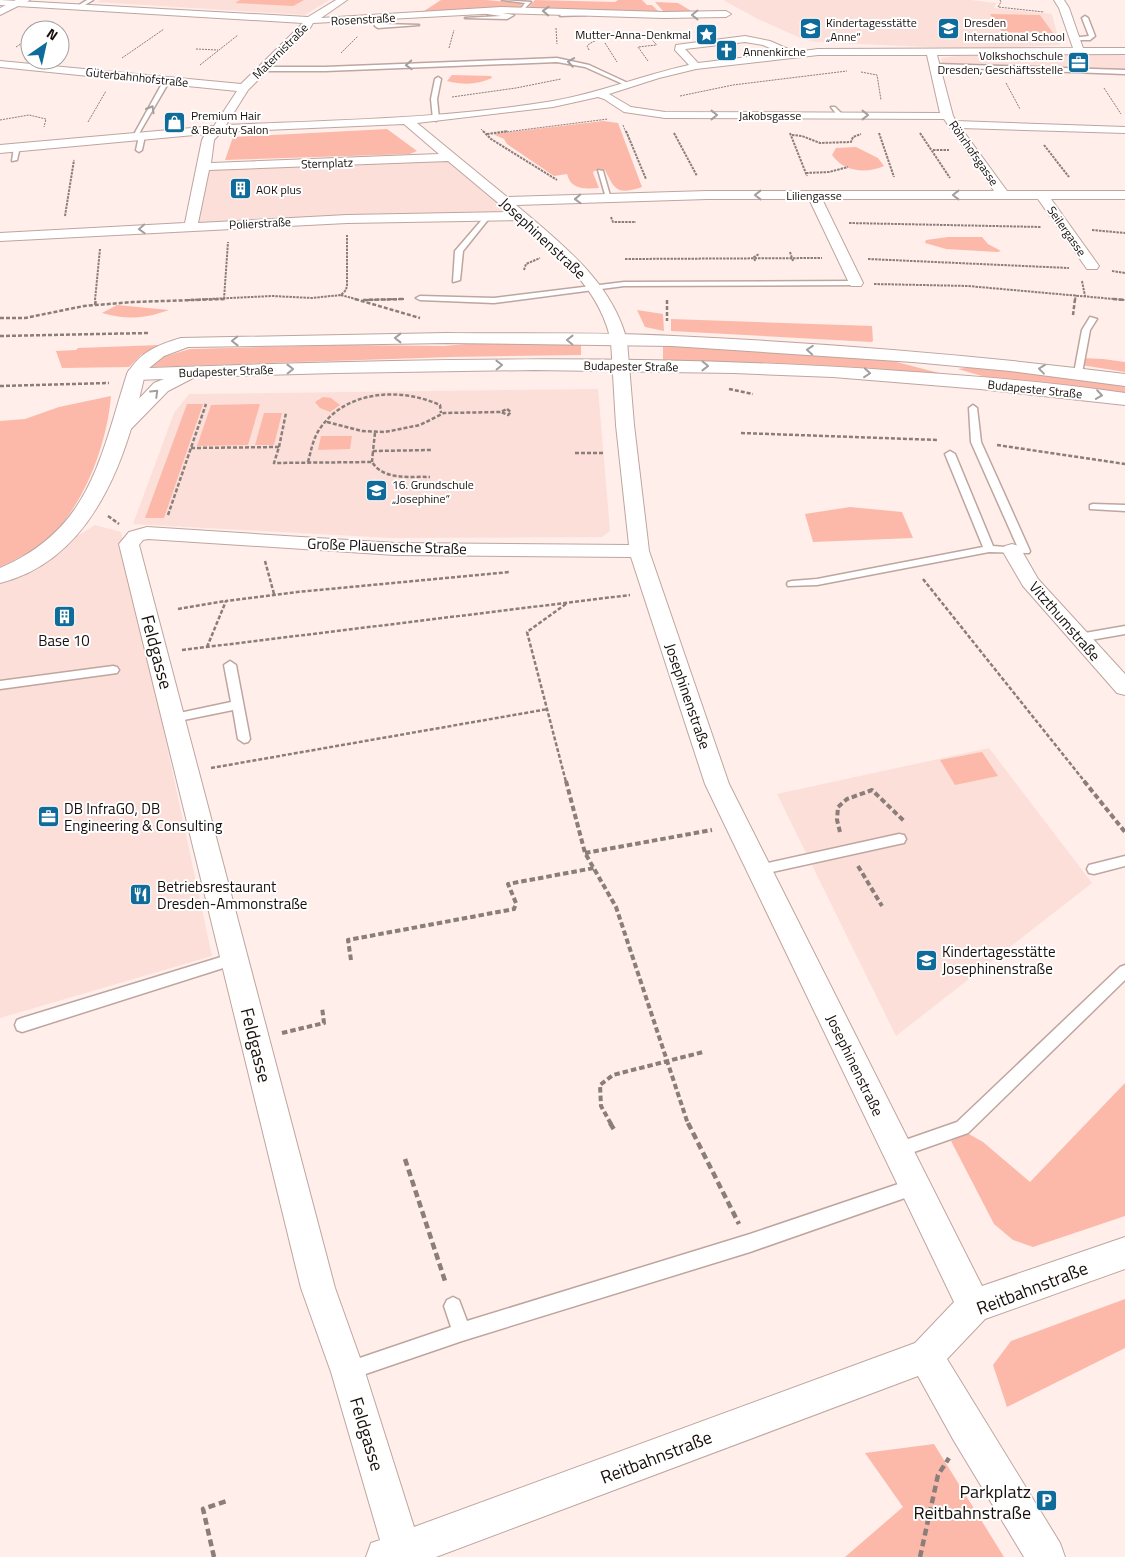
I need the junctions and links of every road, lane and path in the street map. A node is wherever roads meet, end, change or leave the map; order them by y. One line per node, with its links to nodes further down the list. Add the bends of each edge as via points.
1 (4, 0): 7 (main road)
2 (91, 0): 9 (lane)
3 (342, 0): 21 (street, Maternistraße)
4 (504, 0): 11 (lane, via 529,2)
5 (1000, 0): 10 (path, via 998,7)
6 (22, 1): 7 (street, Rosenstraße); 9 (street, Rosenstraße); 13 (main road)
7 (0, 2)
8 (710, 5): 15 (street, Rosenstraße, one-way to 15, via 730,16)
9 (78, 7): 21 (street, Rosenstraße)
10 (1065, 7): 17 (lane); 29 (street)
11 (522, 10): 12 (street, Rosenstraße); 15 (street, Rosenstraße, one-way to 11)
12 (484, 11): 14 (street, Rosenstraße); 18 (lane, via 512,15)
13 (0, 12)
14 (459, 12): 20 (street, Rosenstraße); 40 (path)
15 (620, 14): 16 (lane)
16 (562, 15)
17 (1093, 15)
18 (468, 18)
19 (1085, 18): 29 (lane, via 1092,36)
20 (376, 19): 21 (street, Rosenstraße); 22 (lane, via 378,26); 46 (path)
21 (309, 21): 45 (street, Maternistraße)
22 (416, 25)
23 (556, 26): 39 (path)
24 (167, 27): 52 (path)
25 (762, 31): 35 (street)
26 (233, 32): 32 (path, via 239,34)
27 (646, 35): 28 (path)
28 (649, 37): 37 (path, via 623,34 598,40 588,46); 54 (path, via 657,45 638,46)
29 (1074, 39): 33 (street)
30 (605, 43): 47 (path, via 619,65)
31 (196, 49): 32 (path)
32 (219, 50): 58 (path)
33 (1079, 50): 34 (street); 36 (street)
34 (1125, 51)
35 (818, 52): 36 (street); 38 (street)
36 (931, 52): 44 (street, Röhrhofsgasse)
37 (592, 54)
38 (793, 54): 43 (street); 43 (street, via 757,40 745,39 680,47)
39 (557, 60): 40 (lane); 47 (lane, one-way to 39, via 577,62)
40 (444, 63): 46 (lane, one-way to 46)
41 (0, 64): 42 (street, Güterbahnhofstraße)
42 (12, 65): 50 (street); 52 (street, Güterbahnhofstraße)
43 (696, 66): 54 (street)
44 (935, 66): 51 (lane); 84 (street, Röhrhofsgasse)
45 (261, 69): 46 (lane); 61 (street, Maternistraße)
46 (325, 69)
47 (597, 71): 59 (lane); 68 (path, via 516,88)
48 (851, 71): 67 (path, via 733,85)
49 (858, 71): 78 (path, via 877,75)
50 (0, 72)
51 (1125, 72)
52 (100, 74): 53 (street, Güterbahnhofstraße)
53 (116, 75): 56 (street, Güterbahnhofstraße); 95 (path)
54 (656, 75): 59 (street)
55 (438, 79): 68 (lane)
56 (167, 80): 58 (street, Güterbahnhofstraße); 94 (lane, one-way to 56)
57 (1005, 81): 63 (path)
58 (181, 82): 61 (street, Güterbahnhofstraße)
59 (627, 84): 66 (street)
60 (1101, 84): 65 (path)
61 (244, 88): 87 (street)
62 (1004, 92): 63 (path)
63 (1011, 92): 71 (path)
64 (1102, 93): 65 (path)
65 (1108, 93): 72 (path)
66 (598, 94): 73 (street, Jakobsgasse); 74 (street, via 553,104)
67 (672, 97)
68 (434, 99): 81 (lane)
69 (1109, 103): 72 (path)
70 (1010, 104): 71 (path)
71 (1017, 104): 86 (path)
72 (1115, 104): 82 (path)
73 (633, 112): 76 (street, Jakobsgasse); 80 (path)
74 (467, 114): 81 (street); 91 (path)
75 (782, 114): 76 (street, Jakobsgasse, one-way to 75); 77 (street, Jakobsgasse, one-way to 77, via 837,112); 92 (path)
76 (665, 115): 107 (path)
77 (869, 115): 78 (street, Jakobsgasse); 90 (path)
78 (883, 115): 79 (street, Jakobsgasse)
79 (906, 115): 84 (street, Jakobsgasse); 104 (path)
80 (621, 118): 91 (path); 105 (path)
81 (436, 119): 85 (street)
82 (1125, 119)
83 (0, 120): 96 (path, via 32,115 45,117)
84 (951, 120): 86 (street, Jakobsgasse); 110 (street, Röhrhofsgasse)
85 (407, 121): 87 (street); 99 (street, Josephinenstraße)
86 (1029, 126): 88 (street, Jakobsgasse); 112 (path)
87 (218, 129): 94 (street); 100 (street, via 208,140)
88 (1125, 130)
89 (872, 133): 90 (path)
90 (879, 133): 106 (path)
91 (487, 134): 114 (path, via 559,182)
92 (790, 134): 93 (path, via 820,143 846,143 853,137); 103 (path)
93 (866, 134)
94 (138, 136): 95 (street); 98 (lane)
95 (76, 142): 96 (street); 125 (path)
96 (42, 145): 97 (street, via 16,153)
97 (0, 149)
98 (139, 150)
99 (450, 157): 100 (street, Sternplatz); 115 (street, Josephinenstraße)
100 (204, 167): 120 (street)
101 (848, 167): 103 (path)
102 (600, 171): 113 (lane)
103 (806, 173): 108 (path)
104 (952, 182)
105 (648, 184)
106 (897, 184)
107 (707, 195): 108 (street, Liliengasse, one-way to 107); 113 (street, Liliengasse)
108 (814, 195): 110 (street, Liliengasse, one-way to 108); 119 (street)
109 (1125, 195): 112 (street, Liliengasse)
110 (1004, 196): 111 (street, Liliengasse)
111 (1042, 196): 112 (street, Liliengasse); 121 (street, Seilergasse)
112 (1084, 196)
113 (609, 198): 114 (street, Liliengasse, one-way to 114)
114 (572, 199): 115 (street, Liliengasse)
115 (504, 201): 117 (street, Josephinenstraße)
116 (488, 216): 117 (street, Polierstraße); 118 (street, Polierstraße); 138 (lane, via 459,251)
117 (521, 216): 140 (street, Josephinenstraße, via 578,267)
118 (347, 219): 120 (street, Polierstraße); 141 (path, via 346,290)
119 (826, 222): 121 (path); 131 (street)
120 (191, 226): 122 (street, Polierstraße, one-way to 122)
121 (1065, 228): 124 (path); 135 (street, Seilergasse)
122 (102, 231): 125 (street, Polierstraße); 146 (path)
123 (229, 233): 143 (path)
124 (1125, 233)
125 (62, 234): 126 (street, Polierstraße)
126 (0, 237)
127 (790, 252): 134 (path)
128 (750, 254): 133 (path)
129 (759, 254): 133 (path)
130 (547, 256): 136 (path, via 526,264)
131 (843, 258): 134 (path); 135 (path); 139 (street)
132 (625, 259): 133 (path, via 640,262)
133 (754, 259): 134 (path)
134 (792, 260)
135 (1092, 266): 137 (path)
136 (524, 270)
137 (1125, 273)
138 (456, 280)
139 (856, 283): 140 (lane); 145 (path, via 968,286)
140 (593, 286): 142 (lane, via 502,301); 152 (street, Josephinenstraße, via 616,328)
141 (341, 295): 143 (path); 144 (path)
142 (420, 298): 144 (path)
143 (224, 300): 146 (path)
144 (359, 300): 148 (path)
145 (1125, 300)
146 (95, 306): 147 (path, via 25,318)
147 (0, 318)
148 (423, 319)
149 (1093, 319): 155 (lane, via 1086,330)
150 (72, 334): 151 (path)
151 (0, 336)
152 (618, 341): 153 (street, Josephinenstraße); 155 (main road, Budapester Straße, one-way to 152, via 905,356 711,343); 156 (main road, Budapester Straße, one-way to 156, via 447,338 187,342 152,354)
153 (620, 365): 154 (main road, Budapester Straße, one-way to 153); 160 (main road, Budapester Straße, one-way to 160, via 859,373); 187 (street, Josephinenstraße)
154 (205, 371): 156 (main road, Budapester Straße); 167 (main road, one-way to 154, via 161,387)
155 (1078, 373): 157 (main road, Budapester Straße)
156 (136, 374): 167 (main road)
157 (1125, 380)
158 (82, 383): 159 (path)
159 (0, 386)
160 (1125, 399)
161 (206, 404): 170 (path)
162 (973, 408): 188 (lane, via 976,442 1025,550)
163 (501, 412): 165 (path)
164 (286, 413): 169 (path)
165 (441, 413): 166 (path, via 440,405 432,400 417,396 384,396 343,406); 168 (path, via 405,430)
166 (327, 422): 168 (path); 176 (path, via 315,435)
167 (121, 428): 179 (main road)
168 (375, 433): 172 (path)
169 (279, 447): 170 (path); 176 (path, via 274,463)
170 (191, 448): 182 (path)
171 (432, 450): 172 (path)
172 (373, 451): 177 (path)
173 (575, 453): 174 (path)
174 (607, 453)
175 (950, 454): 185 (lane)
176 (308, 462): 177 (path)
177 (372, 462): 178 (path, via 378,471 393,476)
178 (430, 477)
179 (90, 504): 183 (path); 190 (main road, via 80,520 40,557)
180 (1093, 507): 181 (lane)
181 (1125, 508)
182 (166, 520)
183 (136, 536): 184 (street, Große Plauensche Straße, via 147,533); 200 (street, Feldgasse, via 129,544)
184 (260, 541): 186 (street, Große Plauensche Straße, via 396,549); 193 (path)
185 (989, 549): 188 (lane); 189 (lane)
186 (534, 550): 187 (street, Große Plauensche Straße); 193 (path, via 535,569)
187 (639, 550): 192 (street, Josephinenstraße)
188 (1012, 550): 198 (street, Vitzthumstraße, via 1030,582)
189 (911, 564): 191 (lane); 211 (path)
190 (0, 576)
191 (792, 584)
192 (653, 592): 195 (path); 210 (street, Josephinenstraße, via 717,784)
193 (274, 594): 194 (path)
194 (226, 601): 196 (path); 199 (path)
195 (566, 604): 199 (path); 206 (path, via 527,632)
196 (178, 609)
197 (1125, 630): 198 (lane)
198 (1079, 638): 204 (street, Vitzthumstraße)
199 (206, 647): 200 (path)
200 (156, 653): 207 (street, Feldgasse)
201 (230, 665): 205 (lane)
202 (113, 670): 203 (lane)
203 (0, 685)
204 (1125, 688)
205 (239, 705): 207 (lane); 208 (lane)
206 (548, 709): 209 (path); 213 (path)
207 (174, 718): 209 (street, Feldgasse)
208 (244, 739)
209 (186, 772): 218 (street, Feldgasse)
210 (738, 826): 213 (path); 217 (street, Josephinenstraße)
211 (1125, 832)
212 (899, 839): 217 (lane)
213 (585, 853): 215 (path)
214 (1125, 861): 216 (lane)
215 (594, 868): 219 (path, via 508,884 516,903 514,909 348,940); 225 (path, via 616,908)
216 (1094, 869)
217 (759, 870): 227 (street, Josephinenstraße)
218 (234, 959): 222 (lane); 223 (street, Feldgasse)
219 (352, 960)
220 (1125, 971): 227 (lane, via 962,1128)
221 (322, 1007): 223 (path, via 324,1023)
222 (22, 1024)
223 (255, 1039): 236 (street, Feldgasse, via 318,1288)
224 (703, 1052): 225 (path)
225 (667, 1061): 226 (path, via 612,1075 600,1085 601,1106); 230 (path, via 690,1130)
226 (615, 1131)
227 (897, 1150): 229 (street, Josephinenstraße)
228 (405, 1159): 232 (path)
229 (916, 1186): 230 (lane); 233 (street, Josephinenstraße)
230 (750, 1243): 234 (lane)
231 (1125, 1253): 233 (street, Reitbahnstraße)
232 (453, 1306): 234 (lane)
233 (974, 1306): 235 (street, Reitbahnstraße)
234 (462, 1332): 236 (lane)
235 (926, 1356): 237 (street); 239 (street, Reitbahnstraße)
236 (348, 1372): 239 (street, Feldgasse)
237 (967, 1428): 241 (path, via 938,1475); 242 (street)
238 (227, 1501): 240 (path, via 203,1509)
239 (394, 1554)
240 (214, 1557)
241 (920, 1557)
242 (1046, 1557)

